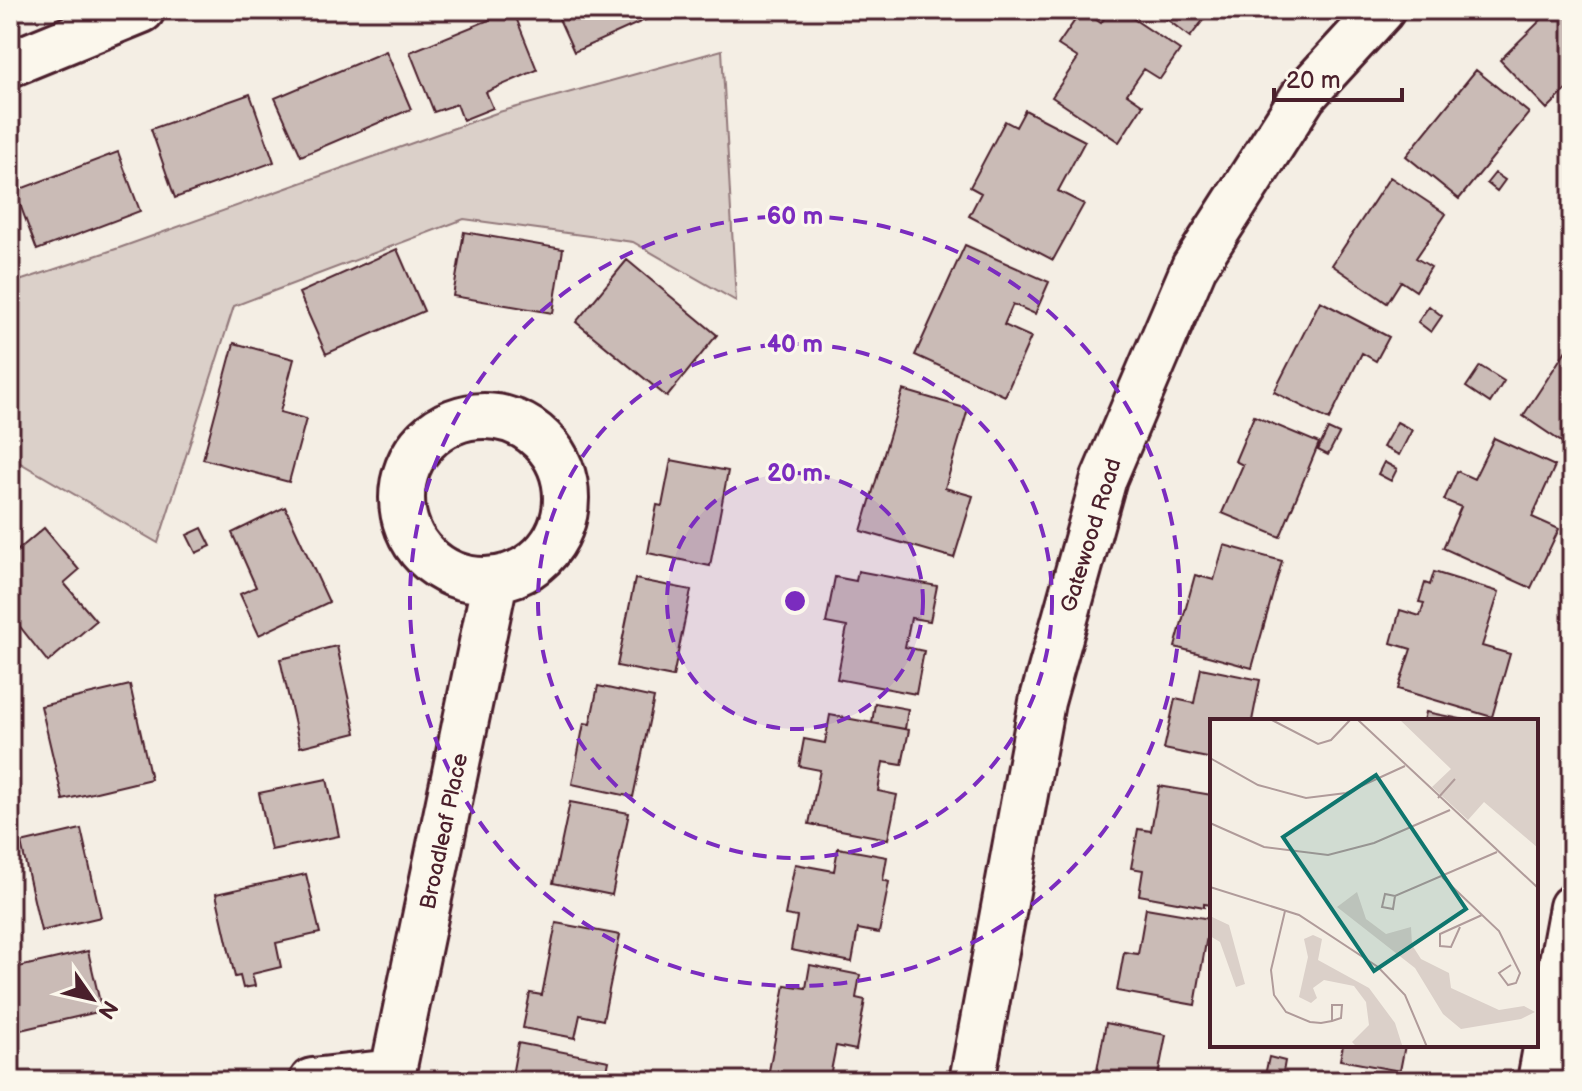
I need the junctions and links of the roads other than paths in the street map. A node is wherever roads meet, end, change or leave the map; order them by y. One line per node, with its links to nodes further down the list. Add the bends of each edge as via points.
1 (142, 10): 3 (street)
2 (1382, 10): 8 (street, Gatewood Road, via 1304,95 1194,267 1104,478 1042,702)
3 (10, 64)
4 (495, 580): 6 (street, Broadleaf Place)
5 (1572, 907): 9 (street)
6 (392, 1076): 7 (street)
7 (312, 1081)
8 (972, 1081)
9 (1540, 1081)

